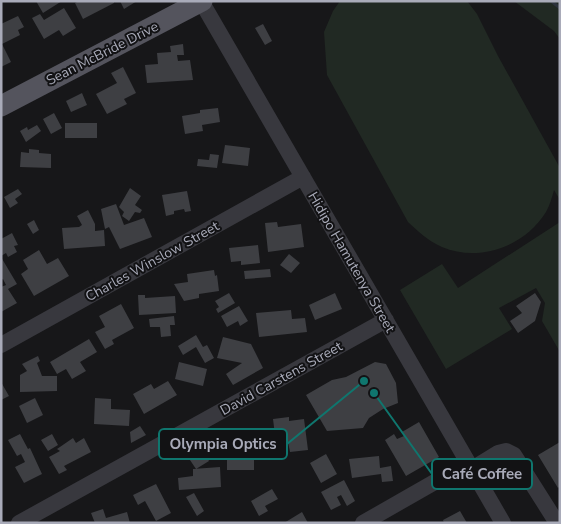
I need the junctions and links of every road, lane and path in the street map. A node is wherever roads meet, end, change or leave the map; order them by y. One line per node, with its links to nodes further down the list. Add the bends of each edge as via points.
1 (202, 1): 2 (main road, Sean McBride Drive); 3 (street, Hidipo Hamutenya Street)
2 (1, 106)
3 (303, 177): 4 (street, Hidipo Hamutenya Street); 5 (street, Charles Winslow Street)
4 (386, 320): 6 (street, Hidipo Hamutenya Street); 7 (street, David Carstens Street)
5 (1, 345)
6 (470, 466): 8 (street); 9 (street, Hidipo Hamutenya Street); 10 (street, via 498,453 506,451 514,455)
7 (19, 523)
8 (363, 523)
9 (503, 523)
10 (558, 523)

